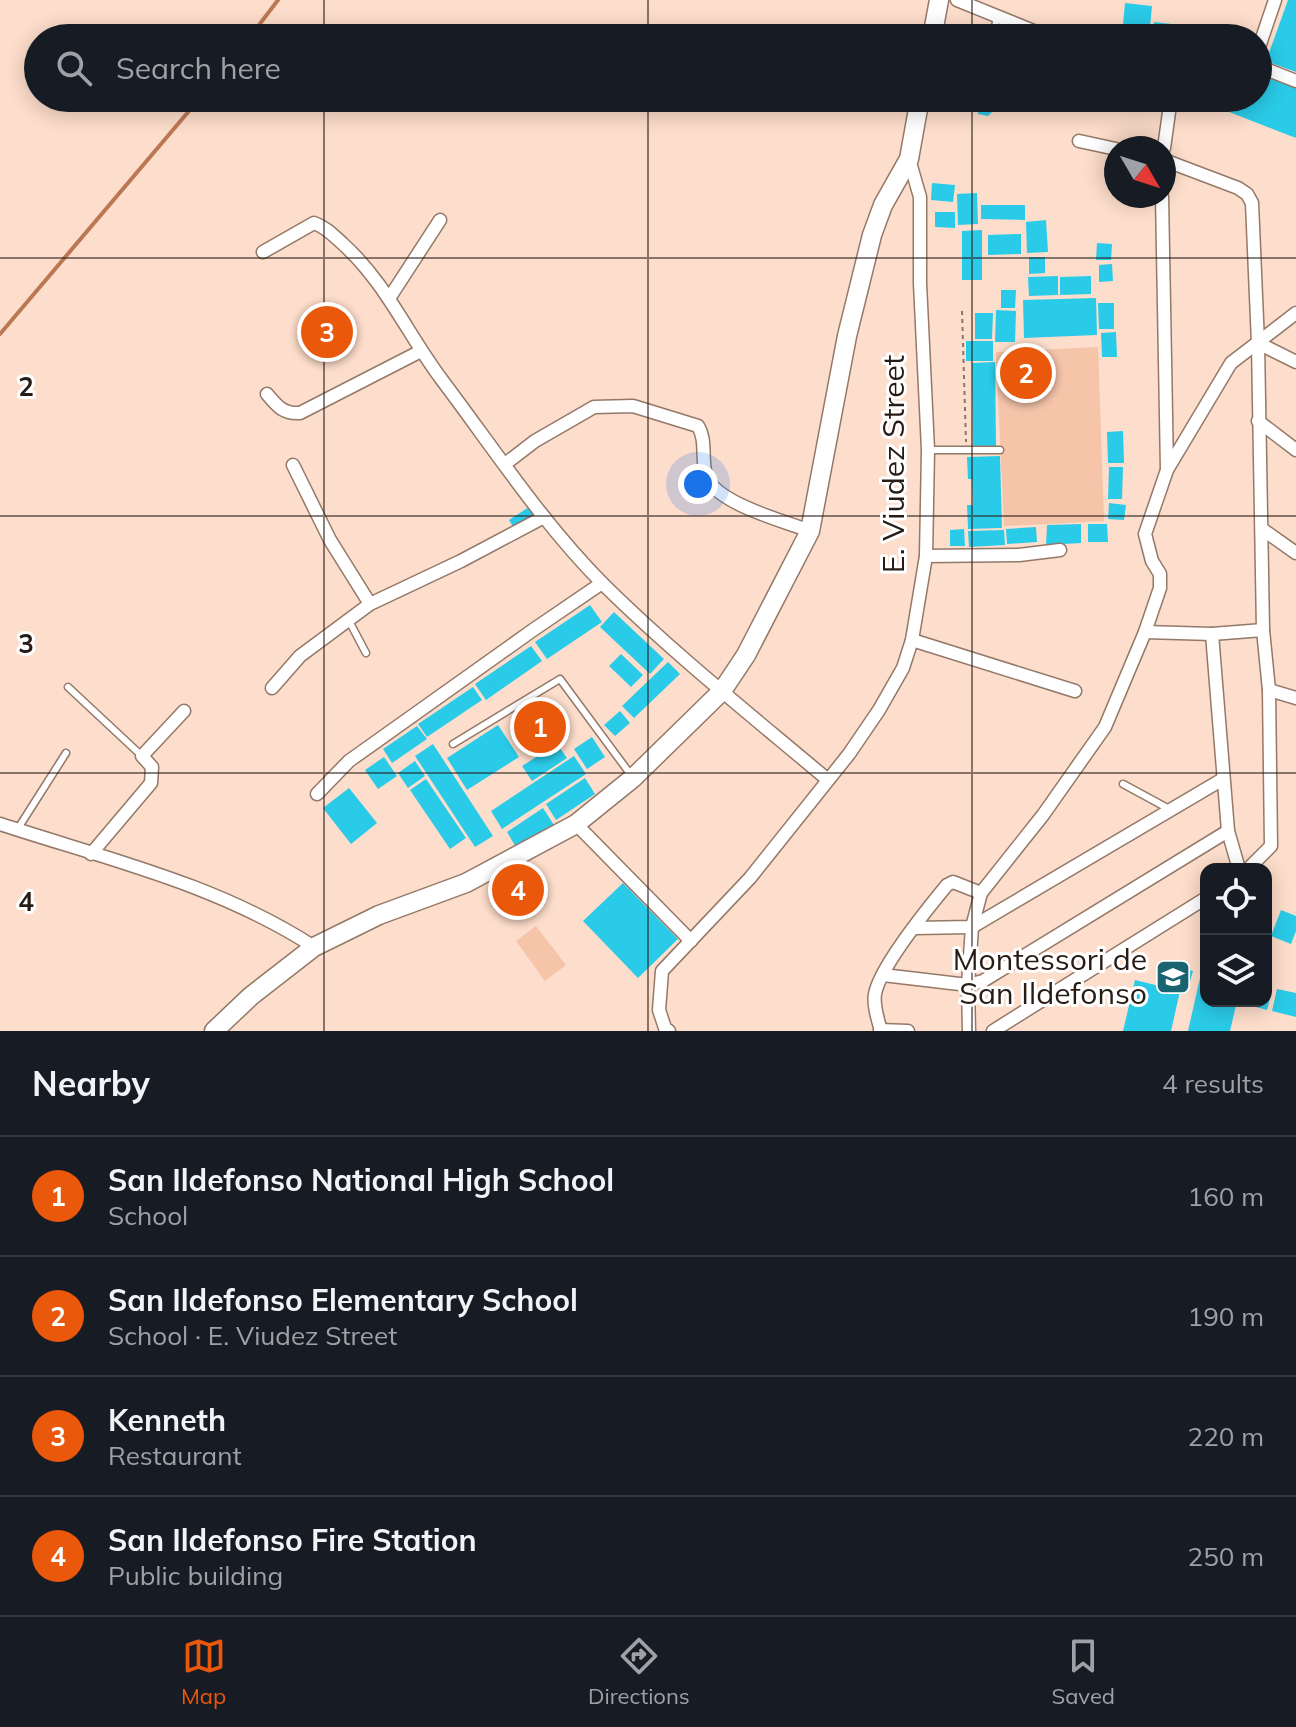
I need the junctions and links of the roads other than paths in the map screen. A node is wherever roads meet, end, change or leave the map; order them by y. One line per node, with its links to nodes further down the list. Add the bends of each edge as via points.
1 (939, 0): 5 (street)
2 (957, 0): 4 (street)
3 (1275, 0): 8 (street)
4 (997, 16): 6 (lane); 7 (street)
5 (935, 24)
6 (996, 24)
7 (1017, 24)
8 (1267, 24)
9 (1272, 72): 10 (street)
10 (1296, 81)
11 (917, 112): 16 (street, E. Viudez Street)
12 (1169, 112): 13 (street)
13 (1166, 136)
14 (1079, 141): 15 (street)
15 (1104, 146)
16 (909, 159): 28 (street, E. Viudez Street, via 920,197); 36 (street, via 872,235)
17 (1176, 165): 23 (street, via 1247,194 1252,203)
18 (1162, 208): 33 (street)
19 (440, 220): 21 (street)
20 (263, 252): 21 (street, via 320,224)
21 (390, 297): 24 (street)
22 (1296, 313): 23 (street)
23 (1258, 343): 25 (street); 27 (street); 33 (street, via 1231,363)
24 (421, 351): 26 (street, via 300,413 279,409); 31 (street)
25 (1296, 362)
26 (267, 394)
27 (1258, 421): 30 (street); 35 (street)
28 (928, 450): 29 (lane); 39 (street, E. Viudez Street)
29 (1000, 450)
30 (1296, 450)
31 (505, 464): 34 (street); 36 (street, via 594,407 633,406 698,426 706,478 722,496)
32 (293, 465): 41 (street)
33 (1167, 470): 44 (street, via 1139,536 1160,574)
34 (544, 517): 40 (street); 41 (street)
35 (1262, 529): 38 (street); 43 (street)
36 (810, 531): 51 (street)
37 (1060, 550): 39 (street)
38 (1296, 553)
39 (926, 556): 46 (street, E. Viudez Street)
40 (602, 583): 51 (street); 62 (street, via 349,761)
41 (370, 604): 42 (street)
42 (348, 619): 47 (lane); 49 (street, via 300,656)
43 (1263, 630): 45 (street); 50 (street)
44 (1145, 632): 45 (street); 71 (street, via 1105,727)
45 (1212, 634): 59 (street)
46 (912, 640): 52 (street); 60 (street, E. Viudez Street, via 879,710)
47 (366, 653)
48 (68, 687): 57 (lane)
49 (272, 688)
50 (1269, 690): 53 (street); 70 (street, via 1271,846)
51 (722, 691): 58 (street); 60 (street)
52 (1075, 691)
53 (1296, 698)
54 (184, 711): 57 (street)
55 (453, 744): 58 (lane, via 560,679)
56 (66, 753): 66 (lane)
57 (142, 756): 68 (street, via 152,767 151,783)
58 (633, 778): 65 (street)
59 (1223, 779): 63 (street); 67 (street)
60 (828, 780): 75 (street, E. Viudez Street, via 750,878)
61 (1123, 784): 63 (lane)
62 (317, 794)
63 (1171, 810): 73 (street)
64 (0, 824): 66 (street)
65 (576, 824): 75 (street); 76 (street, via 466,883 379,915)
66 (17, 830): 68 (street)
67 (1228, 831): 69 (street); 78 (street, via 983,981)
68 (91, 854): 76 (street, via 202,889 276,922)
69 (1237, 863)
70 (1254, 863)
71 (981, 893): 73 (street); 74 (street, via 953,882 947,885)
72 (1200, 902): 84 (street)
73 (972, 927): 74 (street); 78 (street)
74 (914, 928): 77 (street)
75 (691, 941): 80 (street, E. Viudez Street, via 662,971 659,1010)
76 (314, 947): 79 (street)
77 (883, 975): 78 (street); 81 (street, via 874,998)
78 (968, 985): 83 (street)
79 (214, 1031)
80 (669, 1031)
81 (881, 1031): 82 (street)
82 (908, 1031)
83 (969, 1031)
84 (993, 1031)

